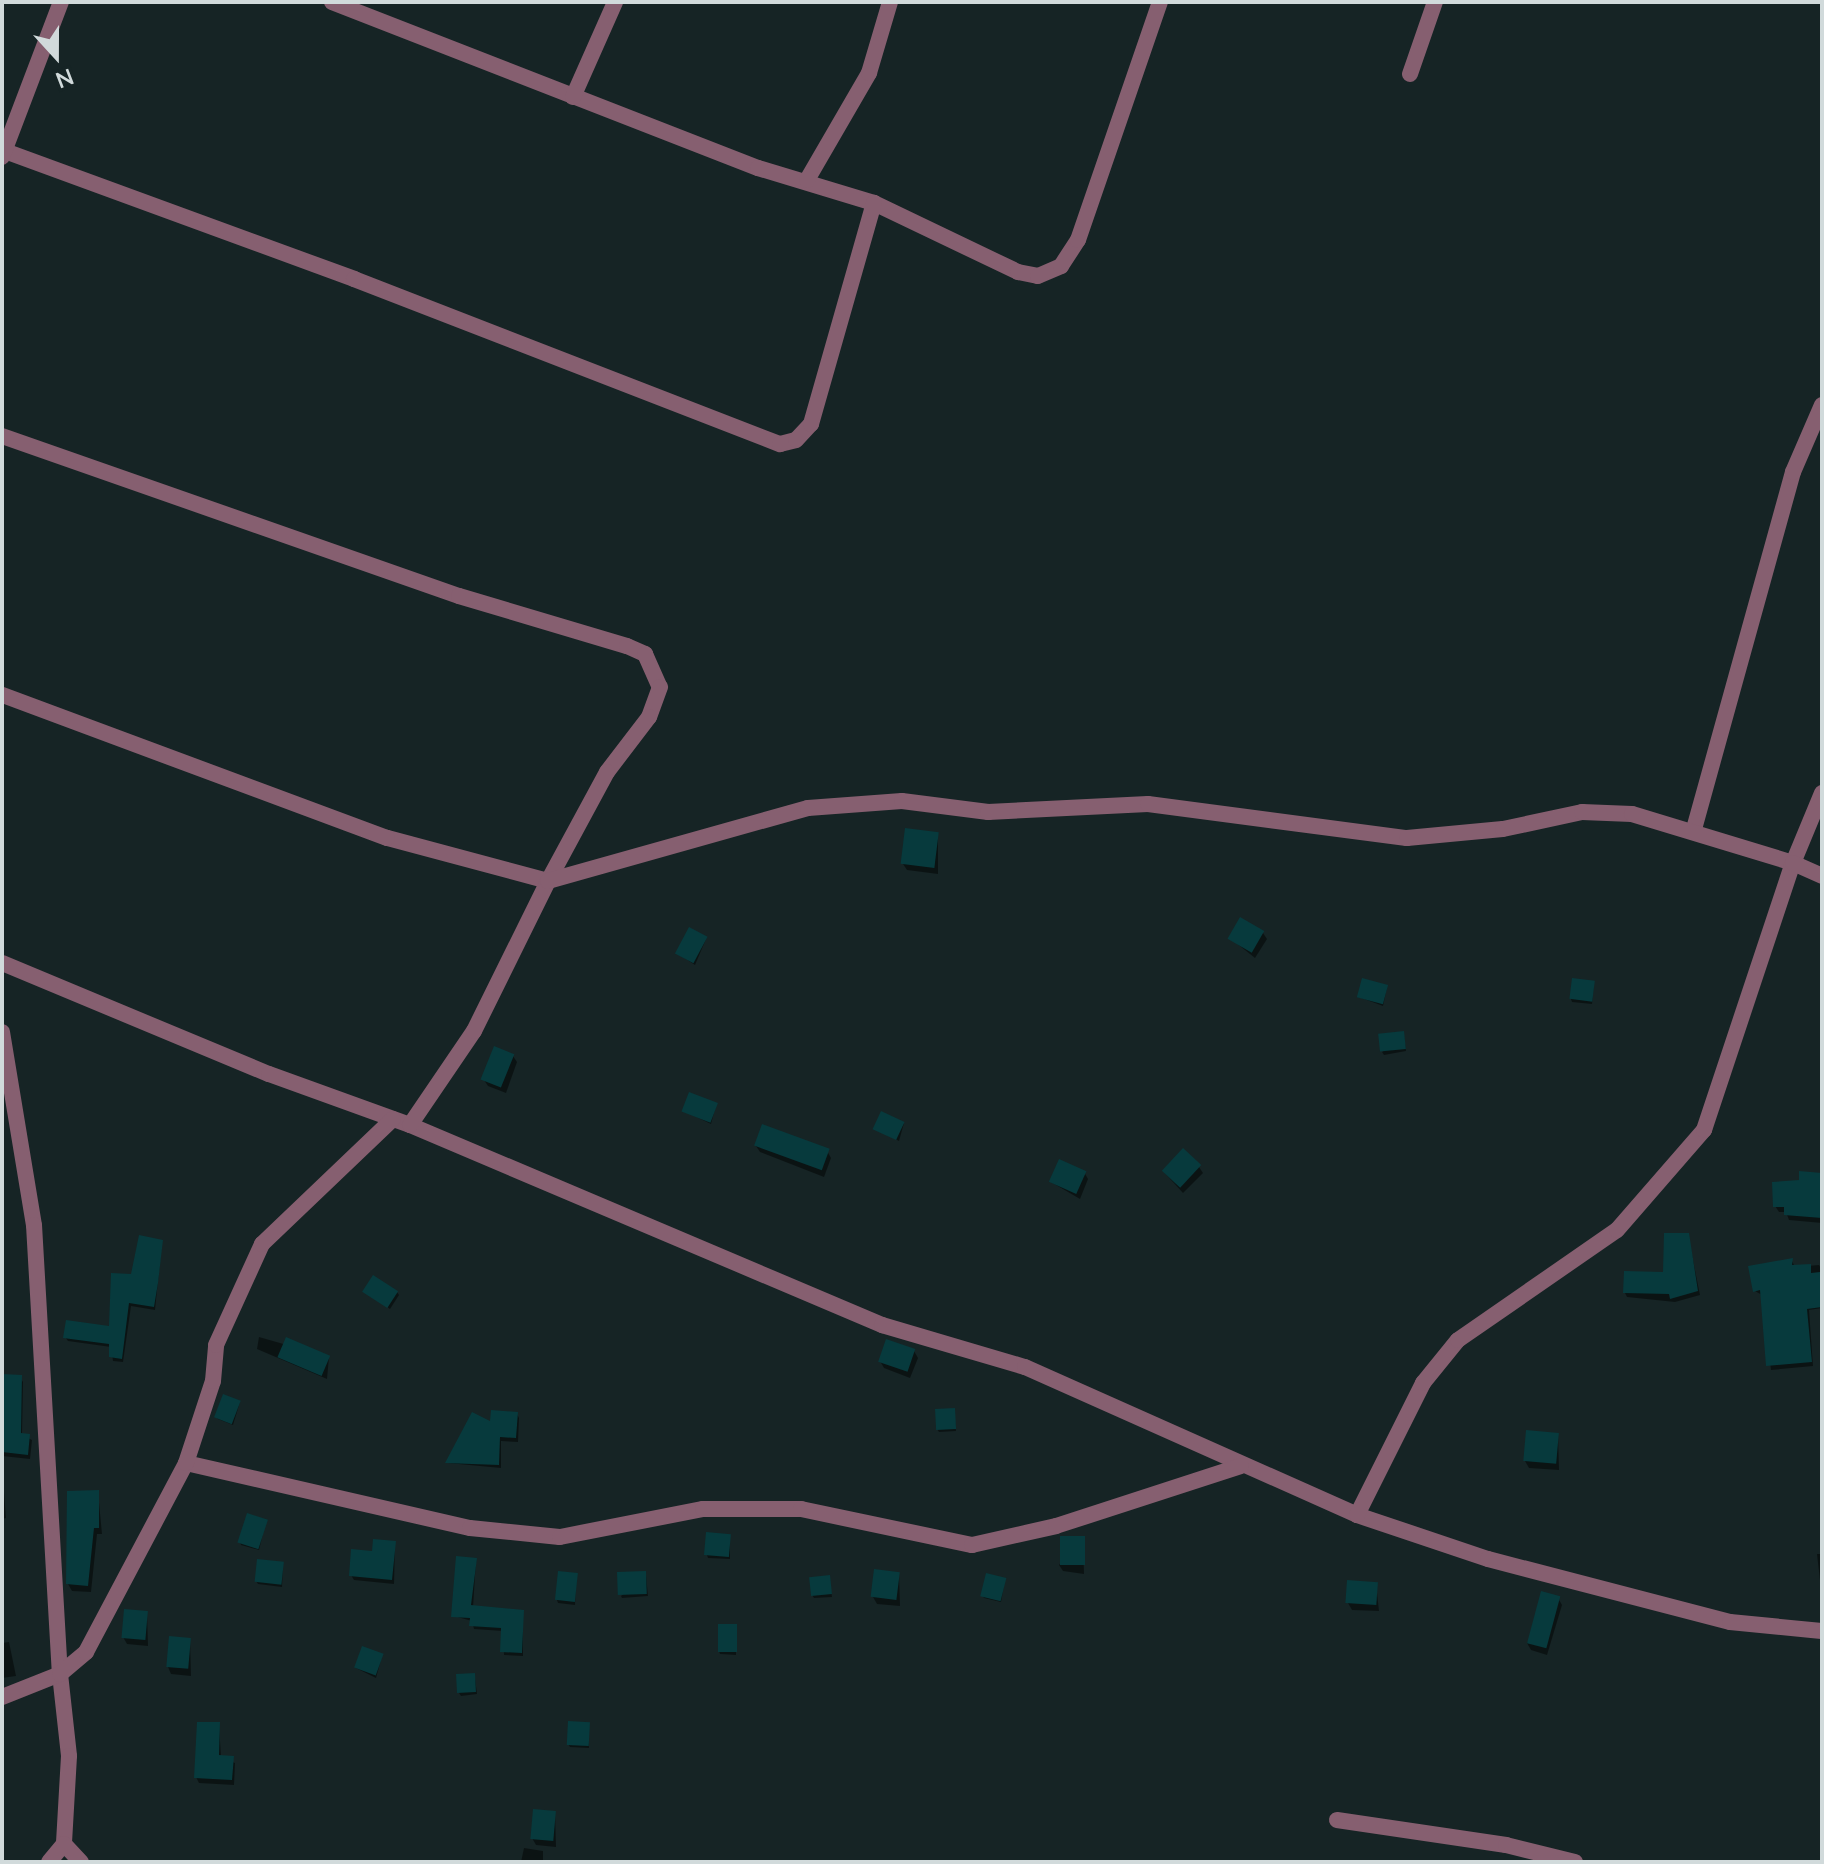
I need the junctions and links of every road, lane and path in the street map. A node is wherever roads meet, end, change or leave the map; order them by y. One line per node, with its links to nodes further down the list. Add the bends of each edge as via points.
1 (61, 2): 9 (street)
2 (332, 2): 8 (street)
3 (615, 2): 8 (street)
4 (890, 2): 10 (street, via 869,73)
5 (1435, 2): 7 (street)
6 (1156, 3): 11 (street, via 1078,240 1051,273 1018,272)
7 (1410, 74)
8 (573, 97): 10 (street, via 758,168)
9 (3, 153): 11 (street, via 340,274 780,444 796,440 811,424)
10 (807, 180): 11 (street)
11 (874, 203)
12 (1822, 405): 16 (street, via 1793,472)
13 (2, 436): 19 (street, via 459,596 645,654 660,687 649,717 607,772)
14 (2, 695): 19 (street, via 387,838)
15 (1822, 793): 17 (street)
16 (1694, 829): 17 (street); 19 (street, via 1632,814 1582,812 1503,829 1407,838 1148,804 988,812 902,801 808,808)
17 (1793, 863): 18 (street); 26 (street, via 1704,1130 1617,1230 1458,1340 1423,1383)
18 (1822, 876)
19 (548, 881): 23 (street, via 474,1031)
20 (2, 963): 22 (street, via 269,1074)
21 (2, 1032): 28 (street, via 34,1225)
22 (393, 1119): 23 (street); 24 (street, via 262,1244 216,1345 213,1381)
23 (410, 1125): 25 (street, via 882,1325 1025,1367)
24 (186, 1463): 25 (street, via 470,1528 560,1537 703,1509 801,1509 972,1545 1056,1526); 28 (street, via 86,1652)
25 (1241, 1466): 26 (street)
26 (1357, 1515): 27 (street, via 1488,1559 1730,1622)
27 (1822, 1631)
28 (60, 1674): 29 (street); 31 (street, via 69,1756)
29 (2, 1697)
30 (1337, 1820): 34 (street, via 1506,1845)
31 (64, 1844): 32 (street); 33 (street)
32 (49, 1862)
33 (81, 1862)
34 (1575, 1862)

